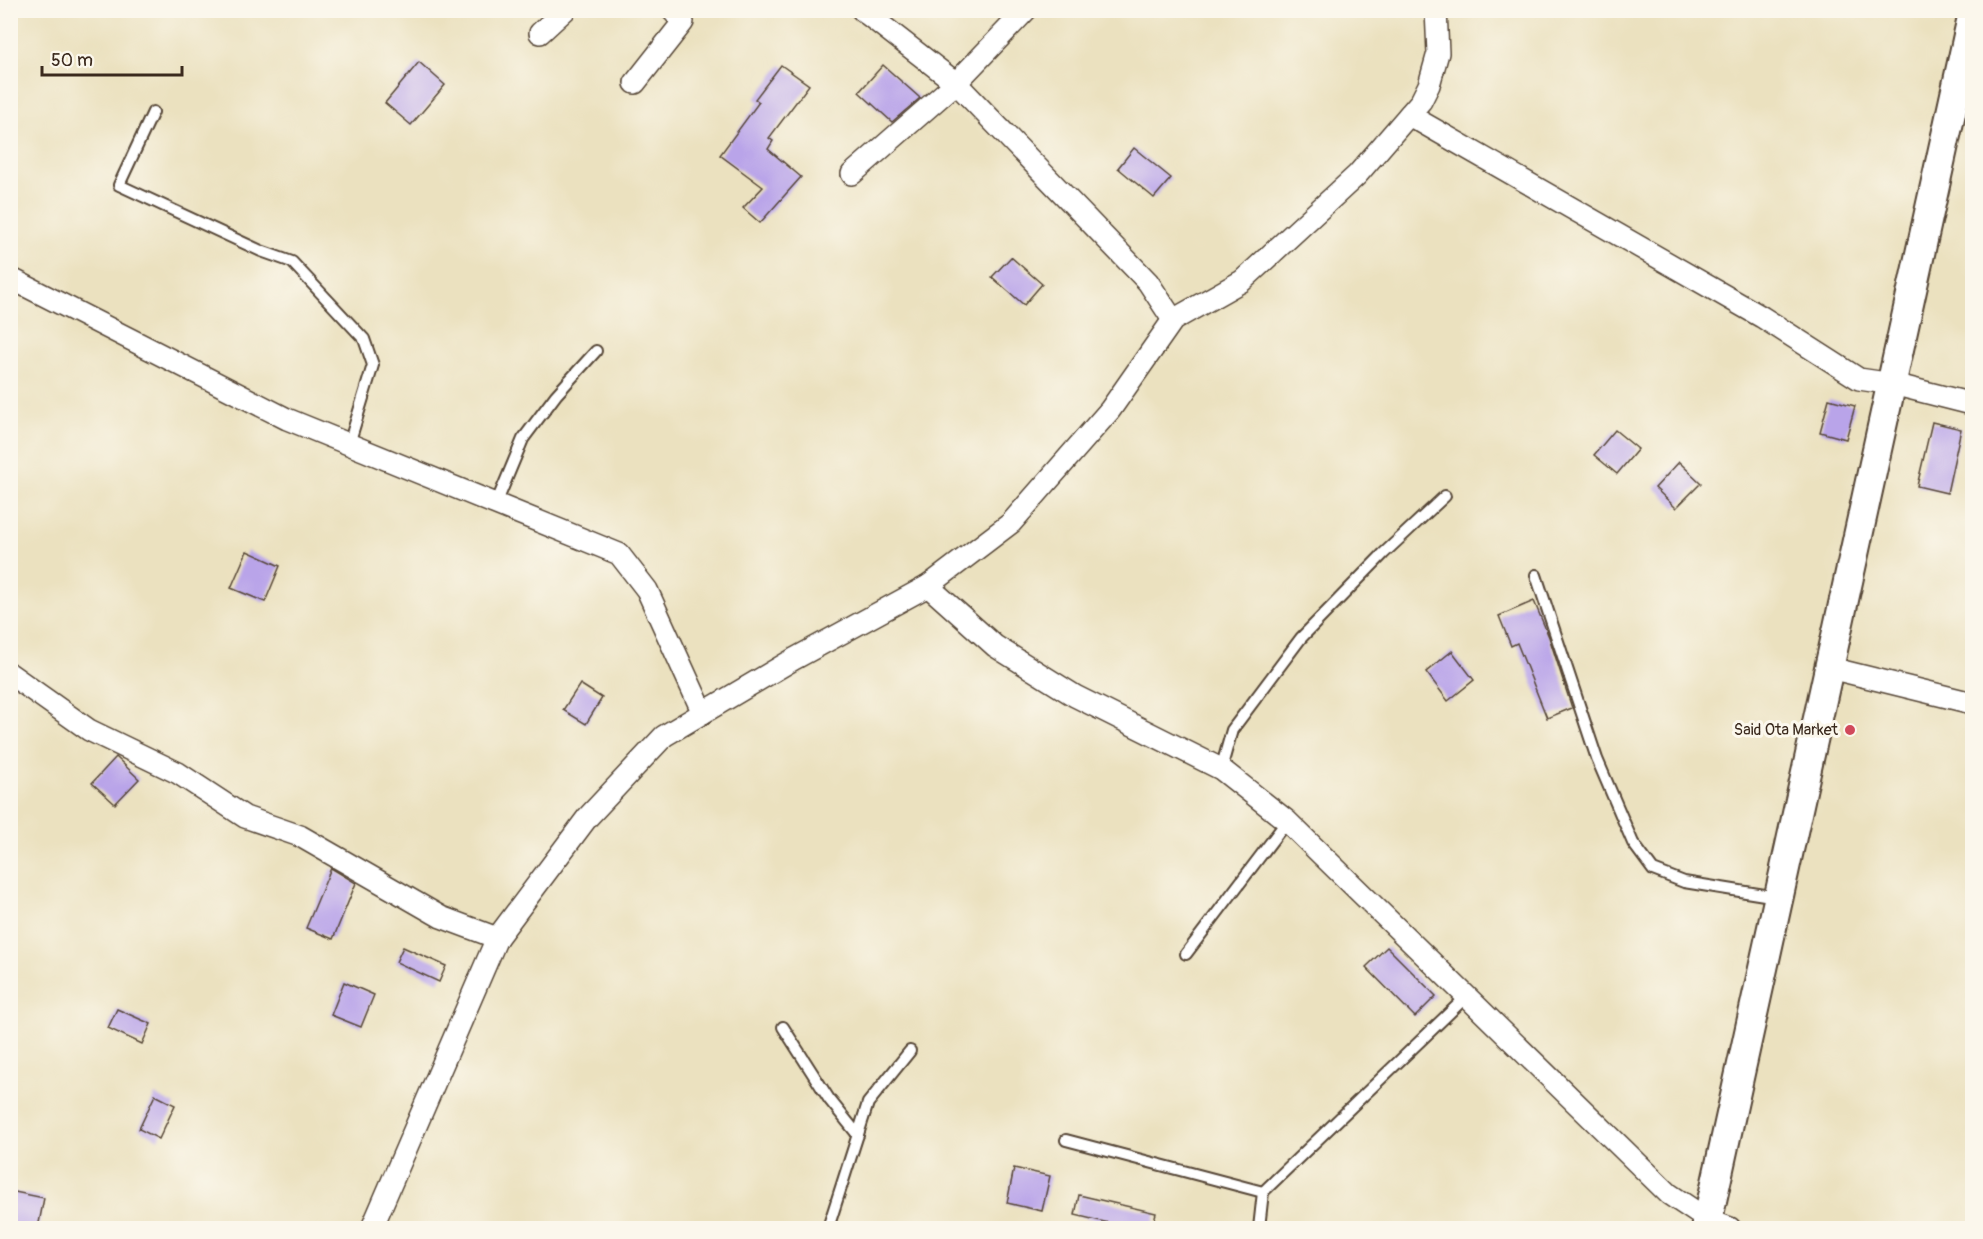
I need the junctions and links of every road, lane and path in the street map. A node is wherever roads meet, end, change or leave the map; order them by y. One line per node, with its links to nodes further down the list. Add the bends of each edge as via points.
1 (565, 10): 7 (street)
2 (672, 10): 8 (street, via 683,22)
3 (862, 10): 9 (street)
4 (1026, 10): 9 (street)
5 (1436, 10): 11 (street, via 1438,53 1429,85)
6 (1972, 17): 16 (main road)
7 (540, 33)
8 (635, 83)
9 (956, 83): 12 (street); 14 (street, via 1148,282)
10 (153, 112): 18 (lane, via 119,185 261,252 292,262 364,339 373,364)
11 (1409, 115): 14 (street, via 1357,175 1242,281); 16 (street, via 1762,317 1859,379)
12 (852, 174)
13 (10, 278): 18 (street, via 287,419)
14 (1173, 320): 22 (street, via 1110,410 1011,523)
15 (596, 351): 20 (lane, via 523,439)
16 (1893, 384): 17 (street); 23 (main road)
17 (1972, 404)
18 (349, 444): 20 (street)
19 (1445, 496): 27 (lane, via 1301,638 1232,730)
20 (496, 504): 26 (street, via 619,554 647,590)
21 (1536, 575): 29 (lane, via 1597,759 1633,843 1646,861 1653,870 1684,882)
22 (927, 586): 26 (street); 27 (street, via 994,646 1075,696)
23 (1830, 669): 25 (street); 29 (main road)
24 (10, 674): 30 (street, via 89,729 178,773 245,817 300,836 441,917)
25 (1972, 703)
26 (703, 713): 30 (street, via 664,736 587,818)
27 (1221, 769): 28 (street)
28 (1287, 821): 31 (lane); 32 (street)
29 (1779, 897): 38 (main road)
30 (497, 938): 39 (street)
31 (1186, 954)
32 (1467, 996): 37 (lane); 38 (street, via 1631,1159 1669,1194)
33 (783, 1027): 35 (lane, via 829,1099)
34 (910, 1051): 35 (lane, via 868,1103)
35 (858, 1135): 40 (lane)
36 (1066, 1140): 37 (lane)
37 (1263, 1192): 41 (lane)
38 (1715, 1226)
39 (372, 1228)
40 (828, 1228)
41 (1258, 1228)

